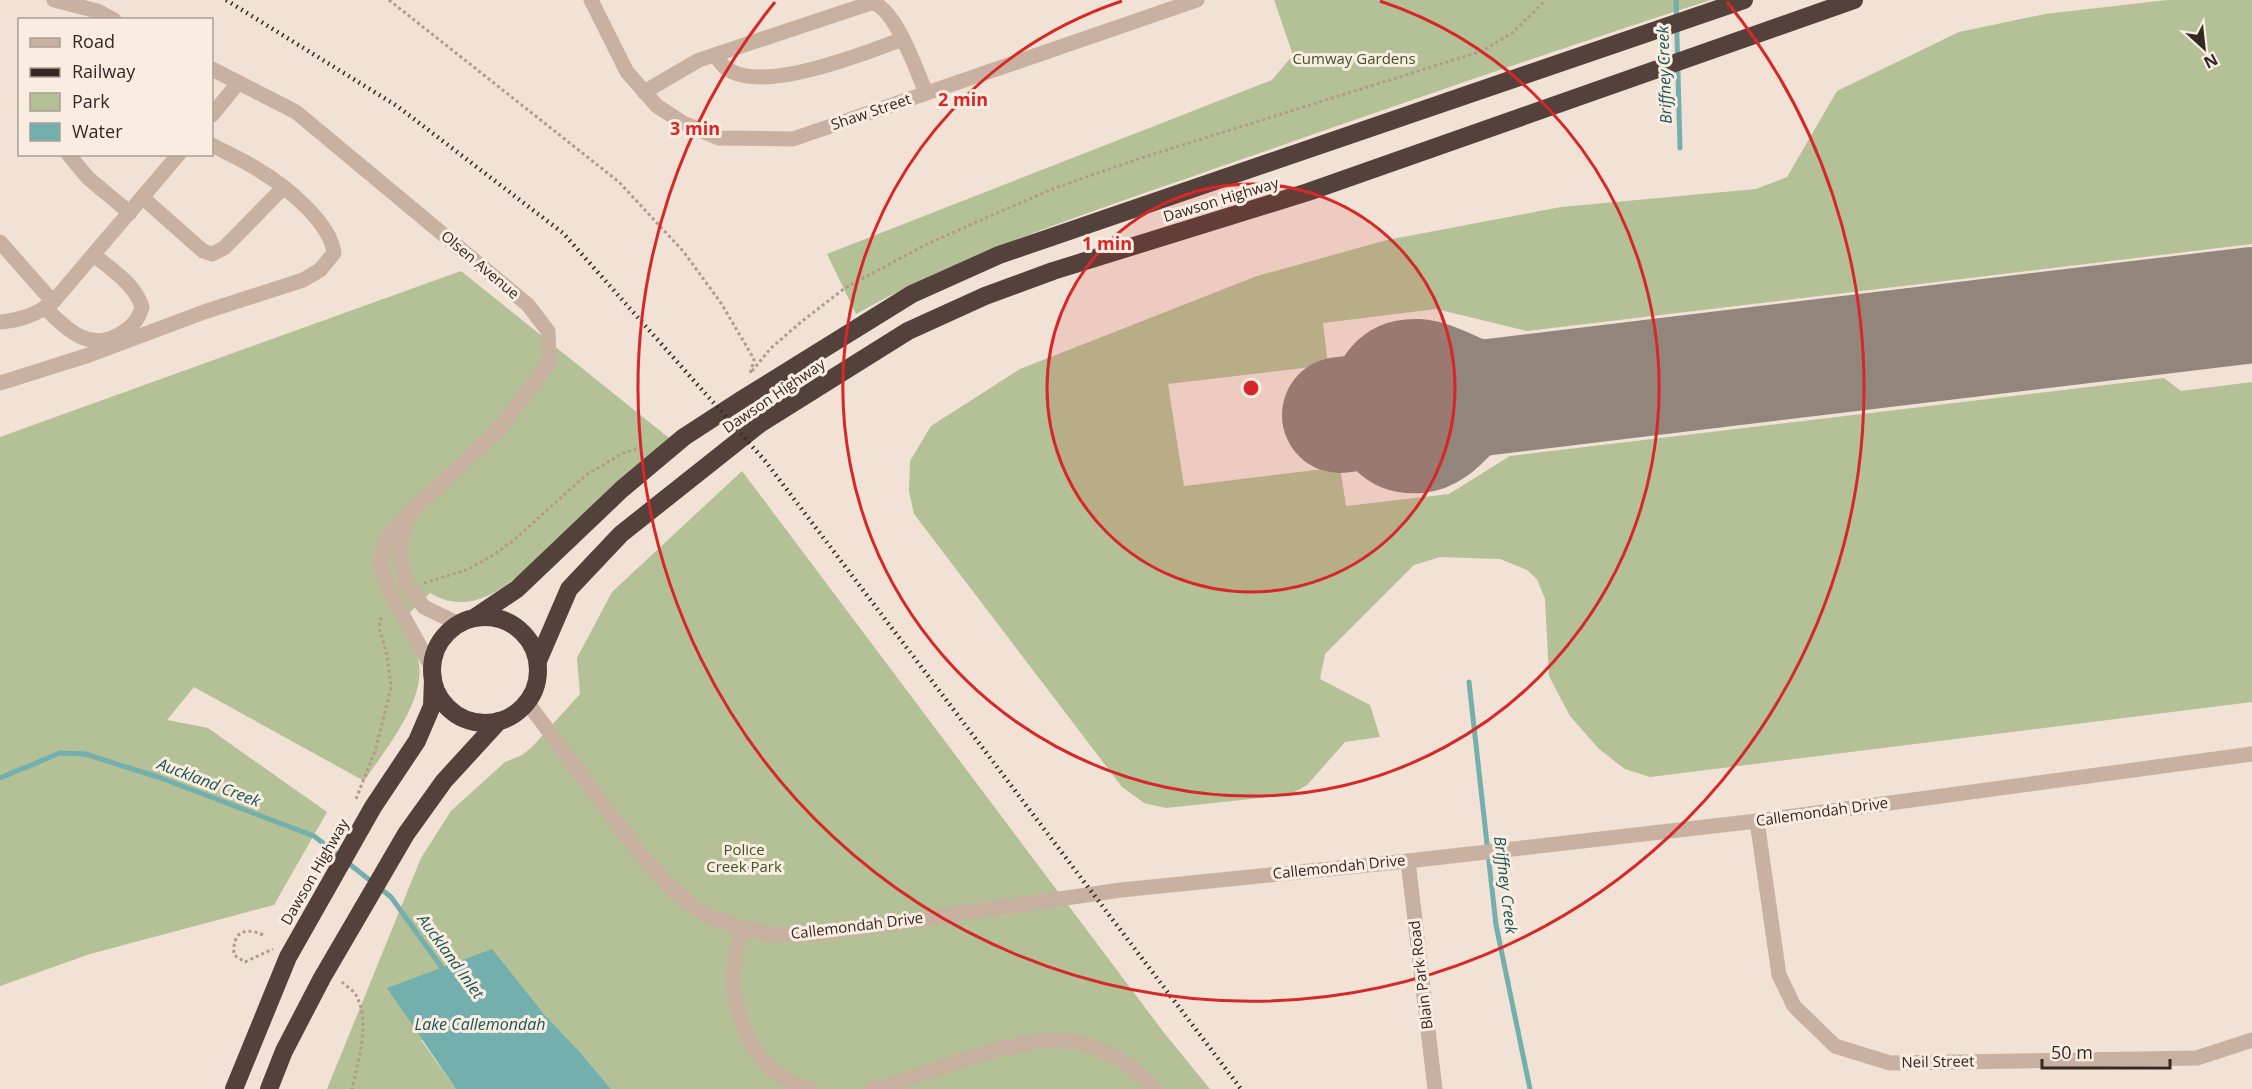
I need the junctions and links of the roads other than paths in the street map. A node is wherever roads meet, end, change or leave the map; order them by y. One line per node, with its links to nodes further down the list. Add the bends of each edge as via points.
1 (54, 0): 6 (street)
2 (591, 0): 11 (street, Shaw Street, via 627,72)
3 (1197, 0): 12 (street, Shaw Street)
4 (1744, 0): 26 (highway, Dawson Highway, via 999,255 912,294 743,391 622,489 518,590)
5 (1854, 0): 27 (highway, Dawson Highway, via 1308,192 1053,271 908,331 760,423 621,534 569,589)
6 (98, 16)
7 (903, 39): 8 (street, via 808,71 778,76 729,72); 8 (street, via 885,10 871,3); 12 (street)
8 (716, 55): 11 (street, via 699,60)
9 (213, 70): 10 (street, Olsen Avenue)
10 (238, 82): 13 (street); 25 (street, Olsen Avenue, via 296,112 528,305 548,331 549,363 501,427)
11 (645, 92): 12 (street, Shaw Street, via 657,106 683,123 719,138 793,139)
12 (926, 93)
13 (213, 115)
14 (213, 146): 17 (street, via 258,169)
15 (71, 156): 19 (street, via 88,178)
16 (178, 156): 18 (street)
17 (283, 188): 18 (street, via 224,248 212,254 203,251); 24 (street, via 305,206 333,244 334,253 320,270 303,280)
18 (143, 198): 19 (street)
19 (130, 213): 21 (street)
20 (0, 242): 22 (street)
21 (94, 255): 22 (street); 22 (street, via 140,298 142,307 134,325 111,340 87,341 72,333)
22 (49, 305): 23 (street, via 24,319)
23 (0, 322)
24 (0, 383)
25 (408, 514): 26 (street, via 400,551 405,582 424,607); 28 (street, Olsen Avenue, via 385,540 380,566)
26 (467, 621): 27 (highway, via 491,617 508,622 522,631); 28 (highway, via 445,636 436,651)
27 (538, 661): 29 (highway, via 537,683)
28 (432, 674): 30 (highway, via 438,695 449,710 482,723); 36 (highway, Dawson Highway, via 432,706 417,741 281,953)
29 (527, 702): 30 (highway, via 515,714); 34 (street, Callemondah Drive, via 634,846 674,891 705,915)
30 (499, 721): 37 (highway, via 444,781 406,834 322,978)
31 (2252, 754): 32 (street, Callemondah Drive)
32 (1757, 821): 33 (street, Callemondah Drive); 35 (street, Neil Street, via 1779,975 1794,1006 1836,1046 1902,1063 2197,1058)
33 (1408, 861): 34 (street, Callemondah Drive, via 1121,890 811,935 769,934); 41 (street, Blain Park Road)
34 (741, 928): 38 (street, via 732,986 754,1050 774,1073)
35 (2252, 1040)
36 (234, 1089)
37 (269, 1089)
38 (810, 1089)
39 (872, 1089): 40 (street, via 1001,1048 1049,1040 1107,1052 1132,1067)
40 (1154, 1089)
41 (1435, 1089)

